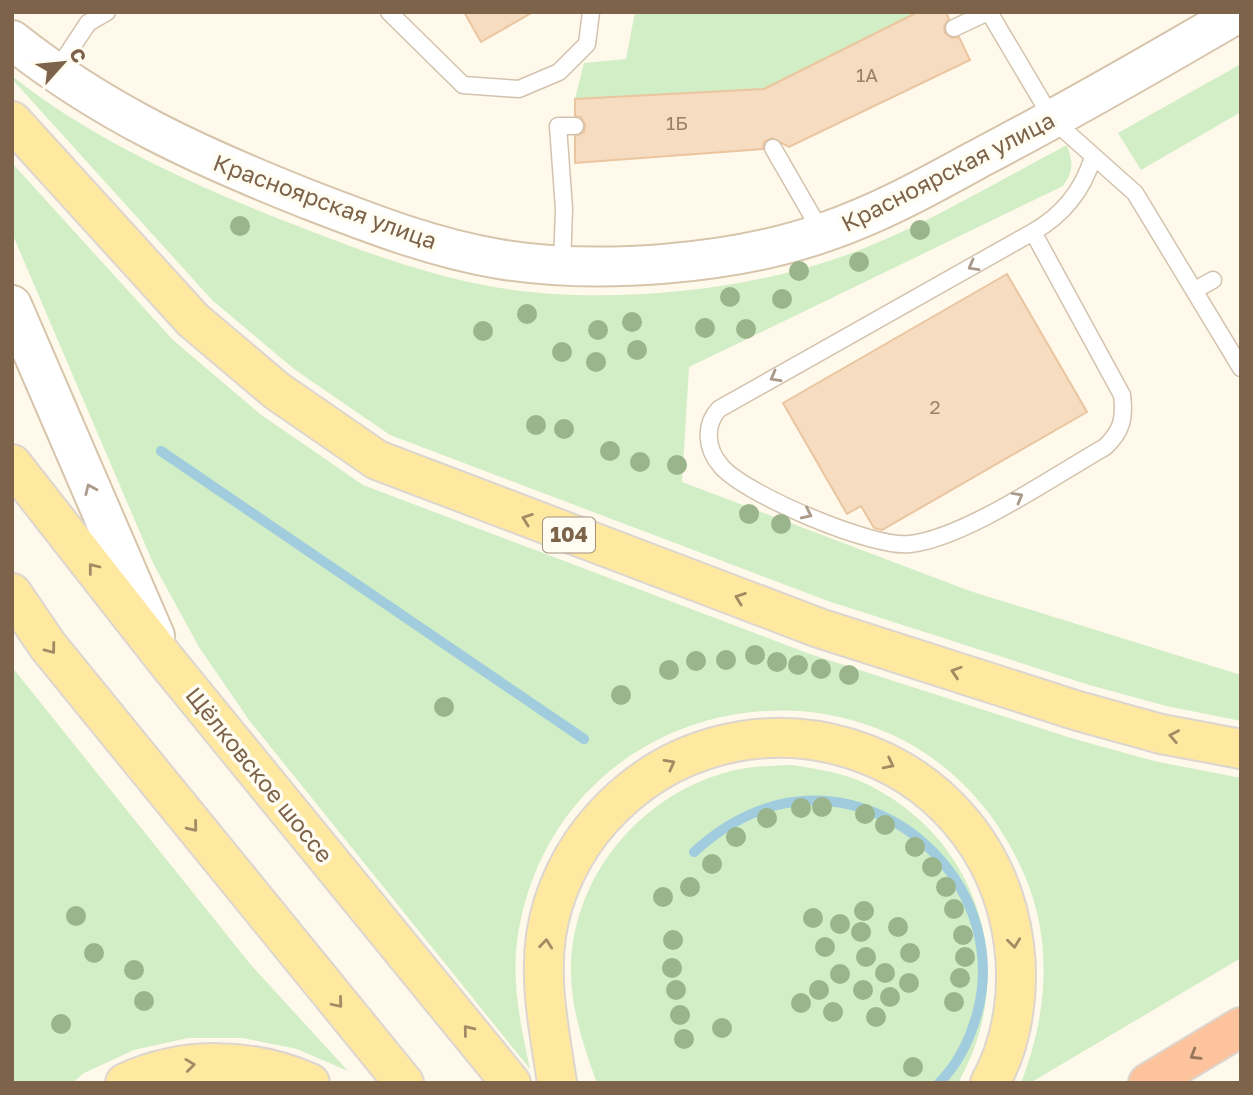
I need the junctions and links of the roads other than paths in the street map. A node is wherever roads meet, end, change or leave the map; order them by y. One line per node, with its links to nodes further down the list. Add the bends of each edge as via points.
1 (107, 12): 6 (lane)
2 (389, 12): 3 (lane, via 463,85 519,89 559,72 587,44)
3 (591, 12)
4 (988, 12): 7 (lane); 10 (lane)
5 (1240, 12): 10 (street, Красноярская улица)
6 (84, 18): 9 (lane)
7 (954, 28)
8 (12, 40): 9 (street, Красноярская улица)
9 (55, 74): 17 (street, Красноярская улица, via 190,151 366,222 498,259)
10 (1054, 120): 14 (lane); 16 (street, Красноярская улица, via 887,208)
11 (12, 121): 25 (main road, 104, one-way to 11, via 1161,734 1078,711 819,628 377,460 277,391 193,320)
12 (575, 125): 17 (lane, via 558,126 564,209)
13 (774, 148): 16 (lane)
14 (1093, 157): 15 (lane, via 1085,182 1065,208); 19 (lane, via 1135,193)
15 (1032, 232): 15 (lane, one-way to 15, via 719,409 710,419 708,442 720,466 743,484 842,531 883,544 908,545 960,529 1105,447 1118,434 1125,414 1122,395)
16 (822, 233): 17 (street, Красноярская улица, via 707,259)
17 (562, 266)
18 (1213, 280): 19 (lane)
19 (1195, 290): 21 (lane)
20 (12, 305): 24 (street, one-way to 20)
21 (1241, 368)
22 (12, 464): 24 (main road, Щёлковское шоссе, one-way to 22)
23 (12, 593): 29 (main road, one-way to 29, via 65,668)
24 (168, 663): 30 (main road, Щёлковское шоссе, one-way to 24)
25 (1241, 749)
26 (1241, 1027): 33 (highway, one-way to 33)
27 (125, 1083): 28 (main road, one-way to 28, via 142,1074 191,1063 253,1066 290,1073)
28 (310, 1083)
29 (404, 1083)
30 (511, 1083)
31 (557, 1083): 32 (main road, one-way to 32, via 543,973 546,935 571,862 592,829 648,777 682,758 718,745 782,737 833,743 870,754 904,772 962,822 984,854 1001,889 1017,964 1007,1041)
32 (990, 1083)
33 (1148, 1083)

